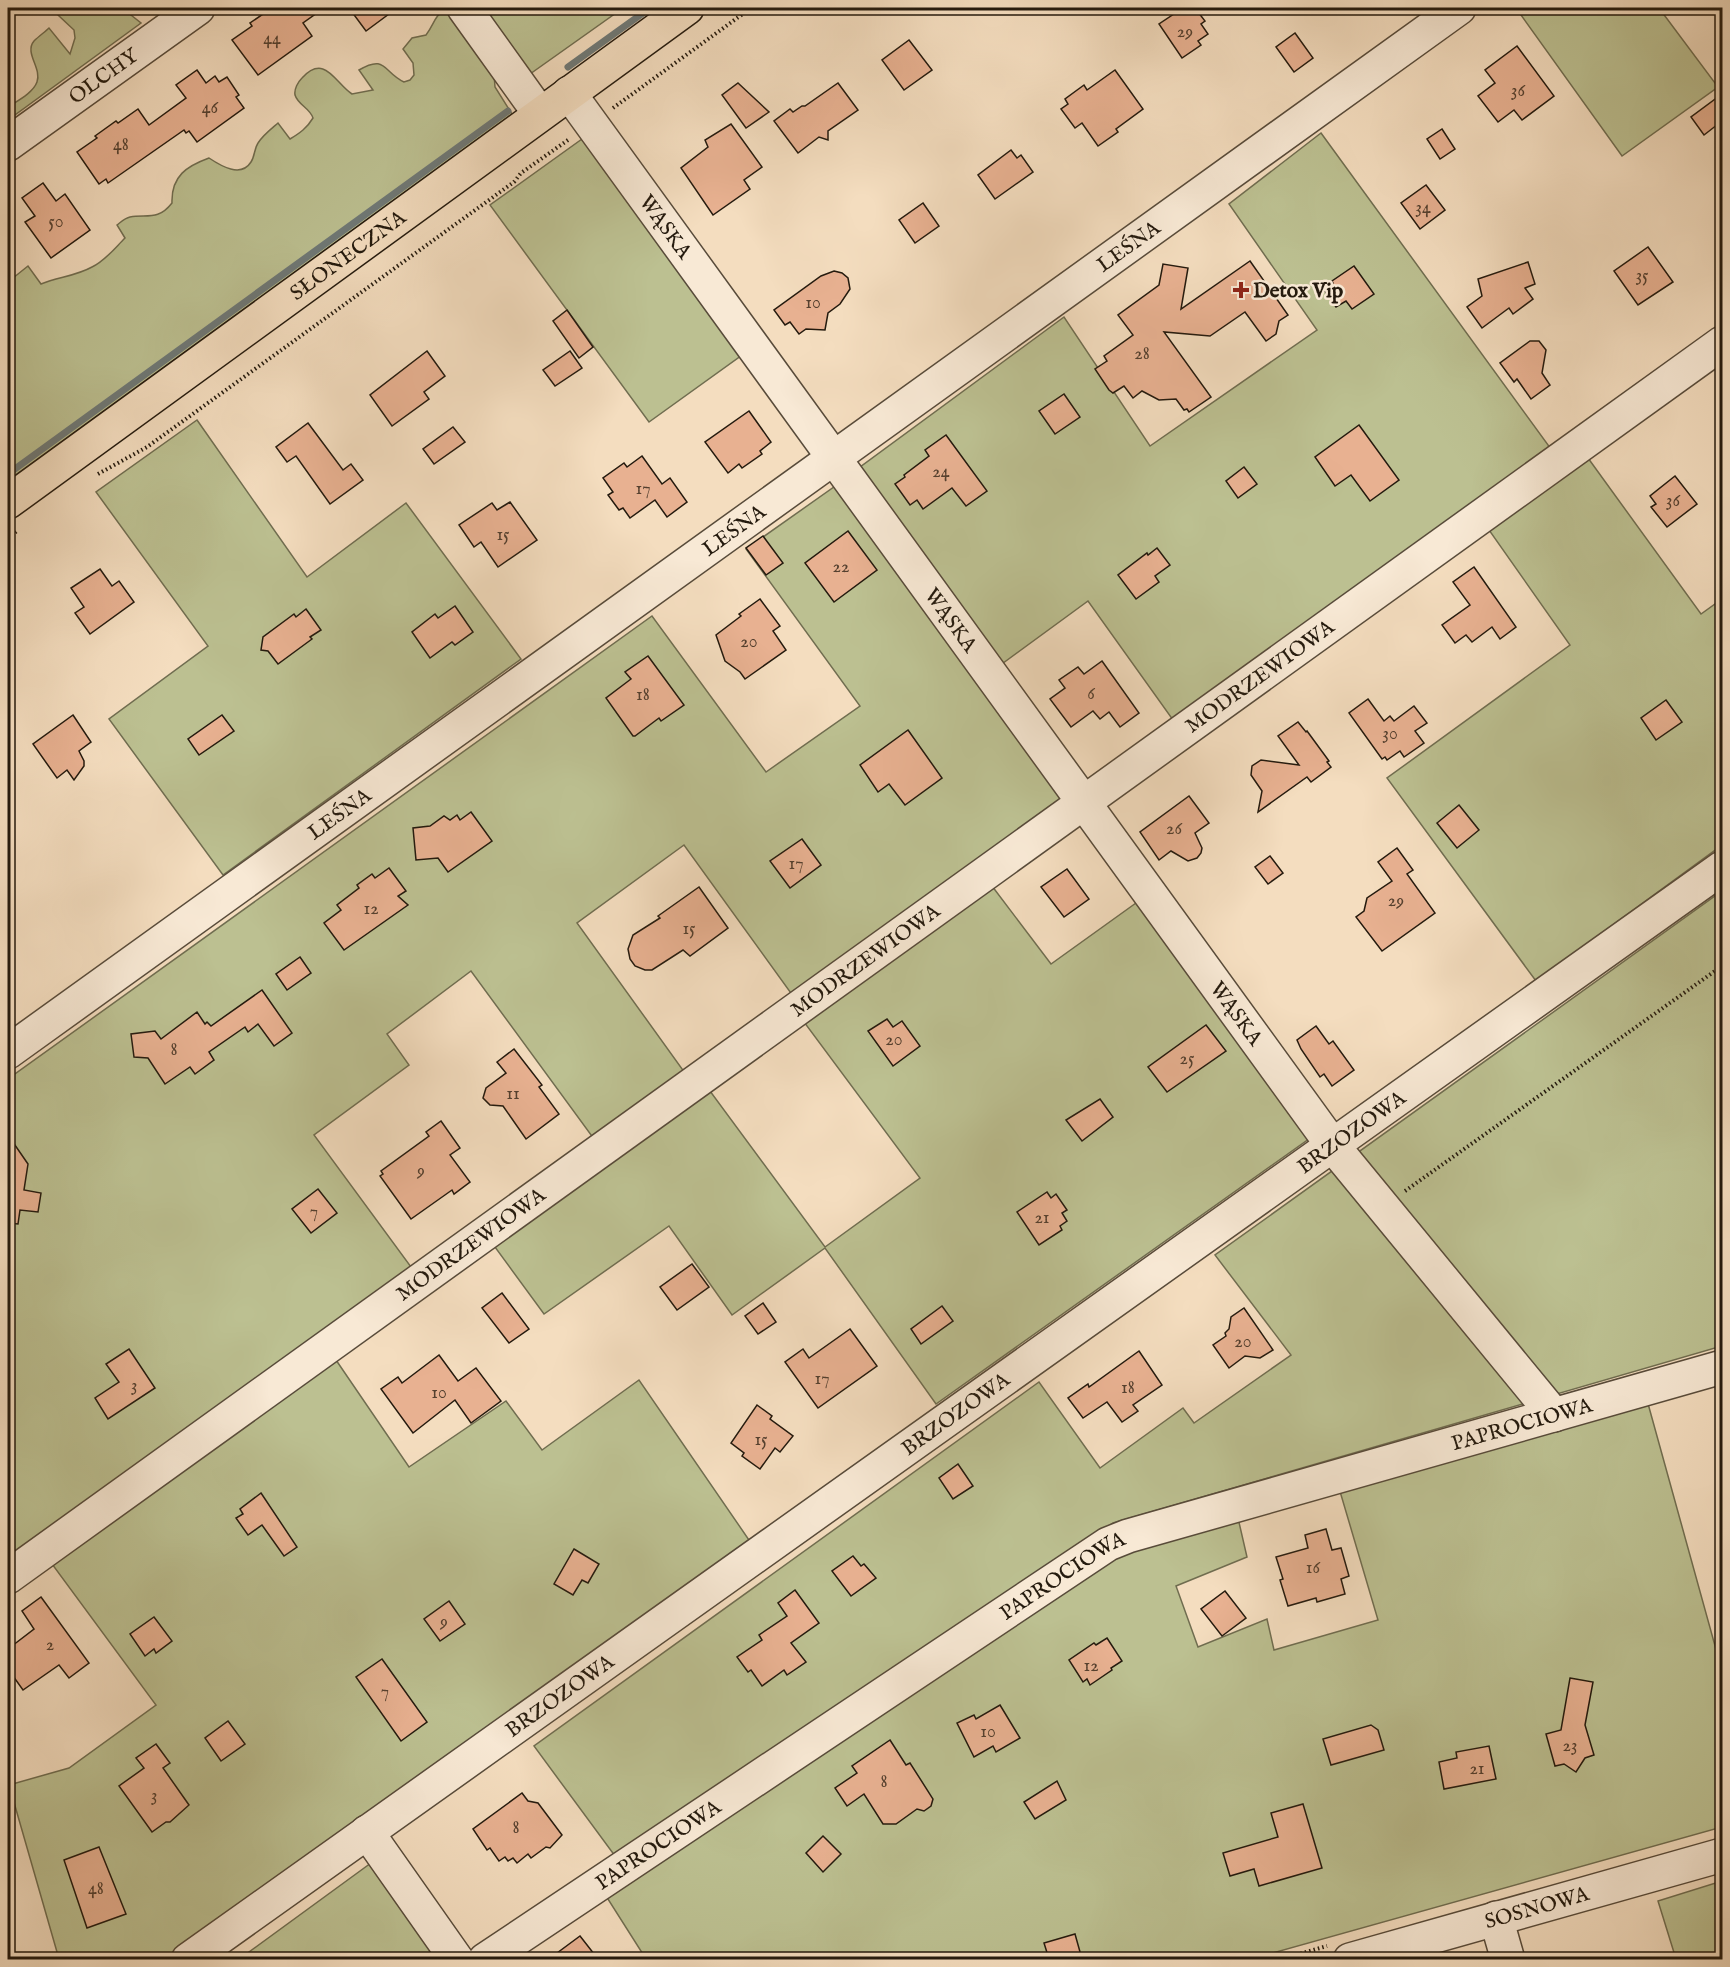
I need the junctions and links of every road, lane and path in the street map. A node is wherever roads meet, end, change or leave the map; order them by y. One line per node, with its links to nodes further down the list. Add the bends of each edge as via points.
1 (198, 8): 9 (street, OLCHY)
2 (464, 8): 7 (street)
3 (687, 8): 6 (main road, SŁONECZNA)
4 (751, 8): 8 (path)
5 (1459, 8): 11 (street, LEŚNA)
6 (569, 93): 7 (main road, SŁONECZNA); 8 (street, WĄSKA)
7 (540, 114): 13 (main road, SŁONECZNA)
8 (590, 124): 11 (street, WĄSKA); 12 (path, via 147,447)
9 (8, 144)
10 (1722, 343): 15 (street, MODRZEWIOWA)
11 (834, 458): 15 (street, WĄSKA); 18 (street, LEŚNA)
12 (91, 478)
13 (13, 515): 14 (path)
14 (8, 538)
15 (1084, 802): 19 (street, WĄSKA); 23 (street, MODRZEWIOWA)
16 (1722, 868): 19 (street, BRZOZOWA)
17 (1722, 966): 20 (path)
18 (8, 1052)
19 (1333, 1146): 20 (street, WĄSKA); 24 (street, BRZOZOWA)
20 (1383, 1206): 22 (street, WĄSKA)
21 (1722, 1367): 22 (street, PAPROCIOWA)
22 (1554, 1415): 29 (street, PAPROCIOWA, via 1107,1544)
23 (8, 1577)
24 (367, 1832): 27 (street, BRZOZOWA); 28 (street)
25 (1722, 1854): 26 (street, SOSNOWA)
26 (1496, 1918): 30 (street, SOSNOWA); 31 (street)
27 (188, 1959)
28 (457, 1959)
29 (485, 1959)
30 (1350, 1959)
31 (1508, 1959)

